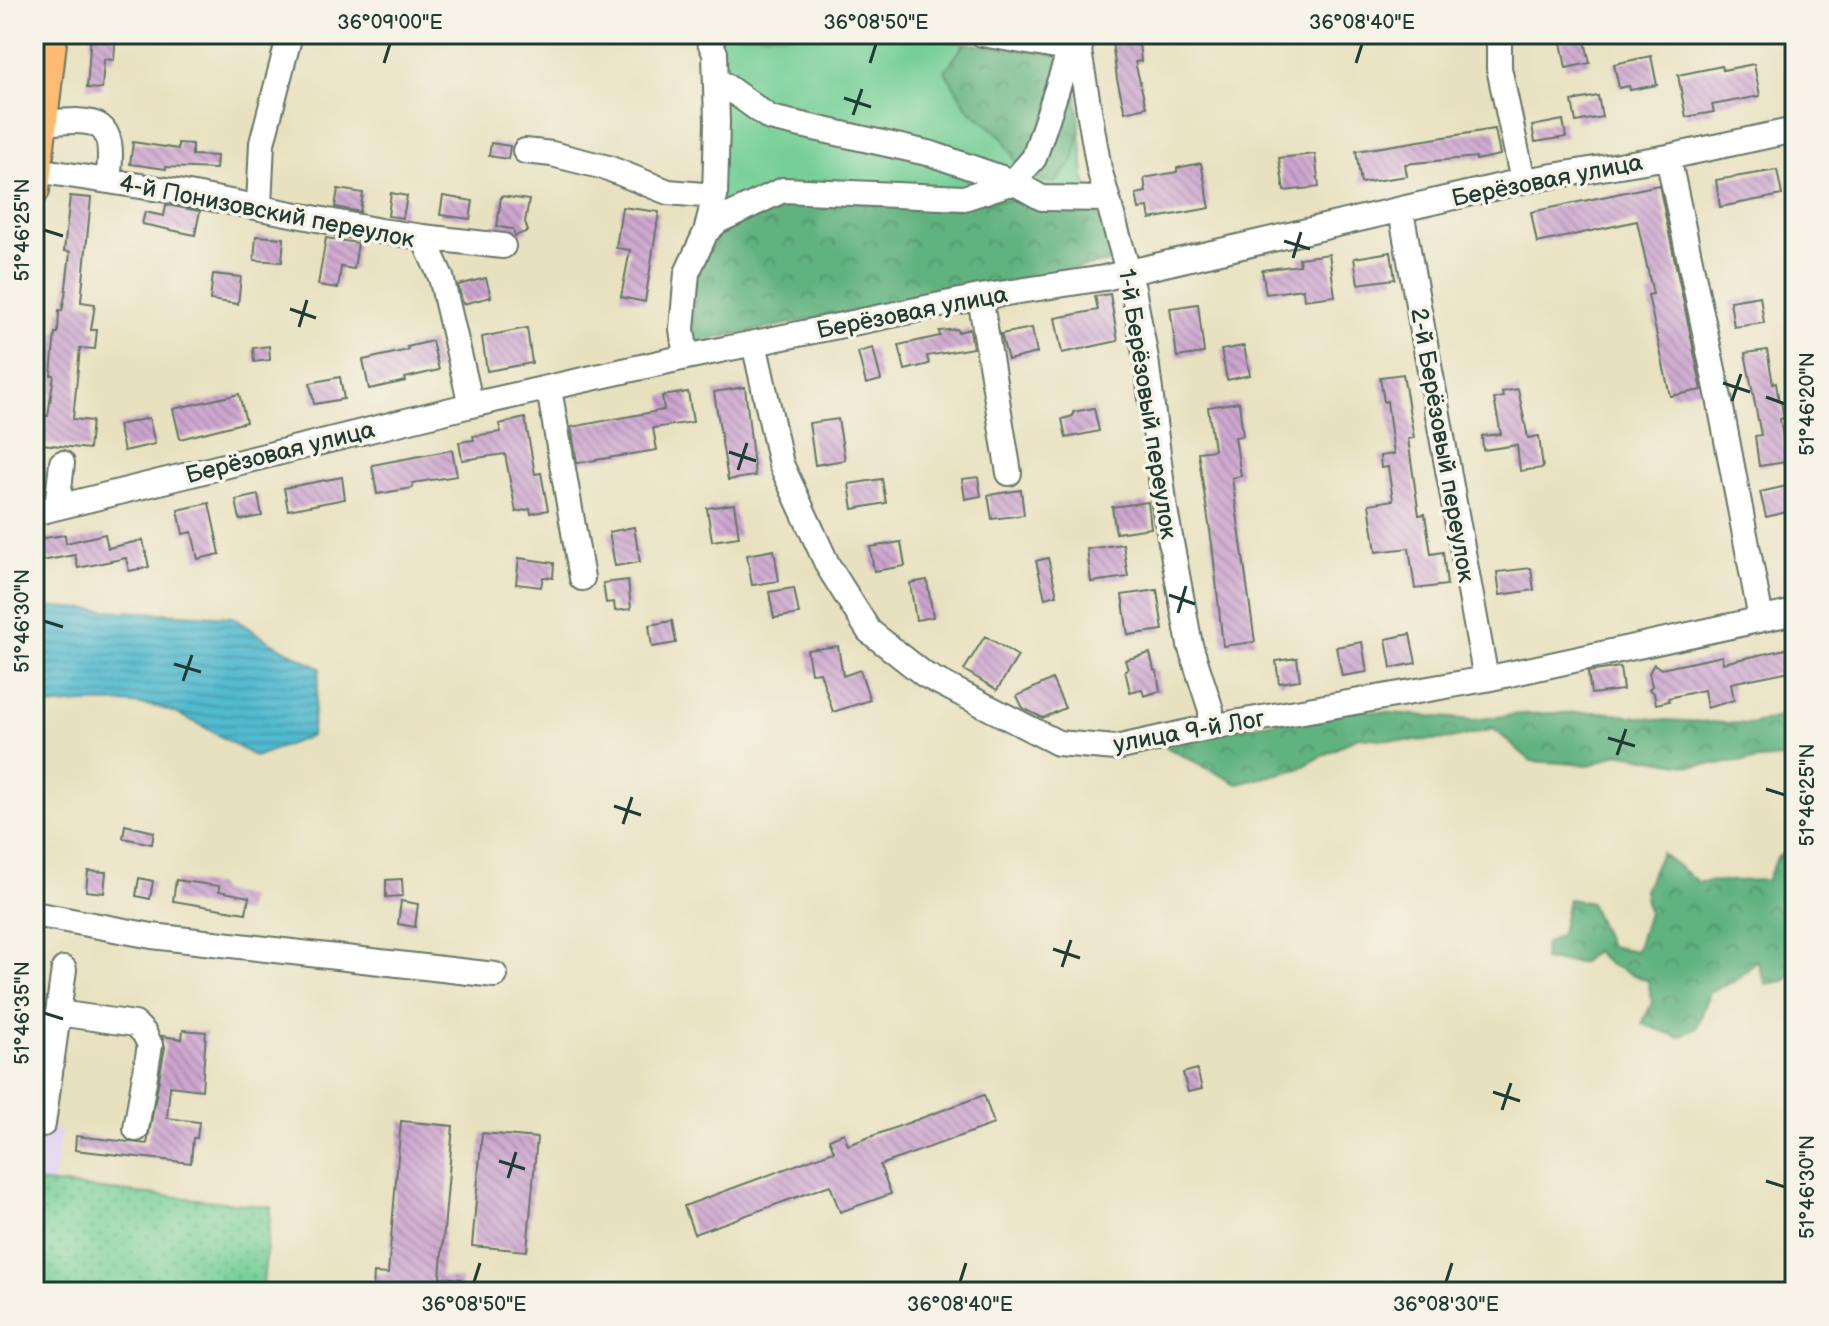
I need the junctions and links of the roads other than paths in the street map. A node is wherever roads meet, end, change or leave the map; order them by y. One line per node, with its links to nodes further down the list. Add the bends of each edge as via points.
1 (52, 34): 8 (main road)
2 (290, 34): 18 (street, via 262,143)
3 (706, 34): 7 (street, via 715,53)
4 (982, 34): 6 (street)
5 (1499, 34): 14 (street, via 1499,68)
6 (1077, 45): 15 (street, via 1034,158); 17 (street, 1-й Берёзовый переулок)
7 (716, 79): 15 (street, via 770,118 932,154); 16 (street)
8 (42, 123): 12 (main road); 13 (street, via 87,120 102,128 111,149)
9 (1795, 130): 11 (street, Берёзовая улица)
10 (525, 151): 16 (street, via 608,168 668,192)
11 (1668, 157): 14 (street, Берёзовая улица); 34 (street)
12 (35, 180): 13 (street, 4-й Понизовский переулок)
13 (108, 180): 18 (street, 4-й Понизовский переулок)
14 (1523, 181): 19 (street, Берёзовая улица)
15 (1013, 182): 17 (street, via 1042,198); 20 (street, via 964,198 783,190)
16 (715, 196): 20 (street)
17 (1106, 199): 23 (street, 1-й Берёзовый переулок)
18 (259, 206): 21 (street, 4-й Понизовский переулок)
19 (1401, 211): 23 (street, Берёзовая улица); 35 (street, 2-й Берёзовый переулок)
20 (706, 232): 26 (street, via 687,273 682,329)
21 (423, 237): 22 (street); 28 (street, 4-й Понизовский переулок, via 441,277)
22 (503, 246)
23 (1129, 272): 24 (street, Берёзовая улица); 36 (street, 1-й Берёзовый переулок, via 1165,510)
24 (980, 297): 25 (street, Берёзовая улица); 30 (street)
25 (754, 343): 26 (street, Берёзовая улица); 36 (street, улица 9-й Лог, via 781,464 828,566 869,631 925,675 1058,743 1116,748)
26 (686, 357): 27 (street, Берёзовая улица)
27 (549, 389): 28 (street, Берёзовая улица); 32 (street)
28 (471, 405): 31 (street, Берёзовая улица)
29 (62, 463): 31 (street)
30 (1009, 473)
31 (46, 510)
32 (582, 578)
33 (1795, 612): 34 (street, улица 9-й Лог)
34 (1761, 619): 35 (street, улица 9-й Лог)
35 (1486, 679): 36 (street, улица 9-й Лог)
36 (1211, 727)
37 (34, 914): 39 (street, via 152,936)
38 (64, 969): 40 (street)
39 (495, 975)
40 (58, 1013): 41 (street, via 43,1124); 42 (street, via 135,1024 144,1033 150,1045)
41 (34, 1123)
42 (136, 1129)

